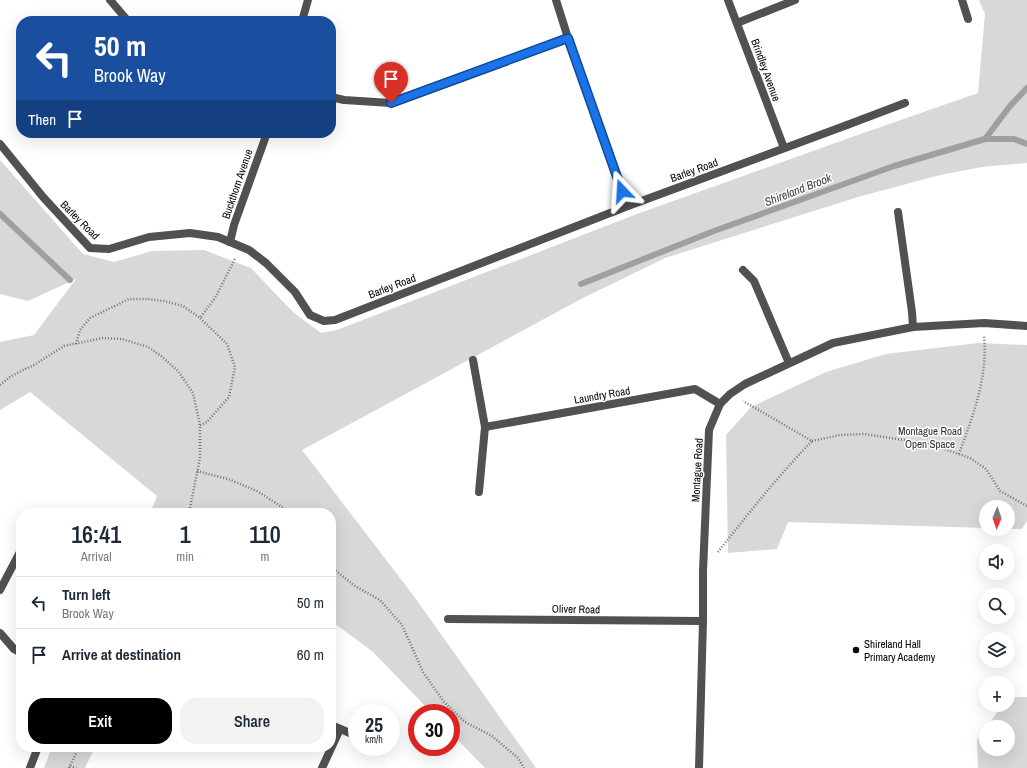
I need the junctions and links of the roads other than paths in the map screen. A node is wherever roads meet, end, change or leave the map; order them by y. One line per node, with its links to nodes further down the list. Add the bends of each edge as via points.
1 (110, 0): 7 (street)
2 (308, 0): 8 (street)
3 (556, 0): 11 (street)
4 (728, 0): 10 (street, Brindley Avenue)
5 (795, 0): 10 (street)
6 (962, 0): 9 (street)
7 (124, 16)
8 (303, 16)
9 (968, 19)
10 (737, 23): 16 (street, Brindley Avenue)
11 (568, 38): 12 (street, via 391,103); 17 (street)
12 (336, 98)
13 (905, 103): 16 (street, Barley Road)
14 (265, 138): 19 (street, Buckthorn Avenue)
15 (0, 144): 19 (street, Barley Road, via 43,197 90,248 109,249 149,237 190,233 218,237)
16 (784, 148): 17 (street, Barley Road)
17 (628, 206): 19 (street, Barley Road, via 335,320 324,321 310,316 295,292 266,263 249,250)
18 (898, 212): 22 (street)
19 (230, 242)
20 (743, 270): 24 (street, via 754,281)
21 (1027, 326): 22 (street, Montague Road, via 984,323)
22 (913, 327): 24 (street, Montague Road, via 833,343)
23 (473, 360): 26 (street)
24 (790, 363): 25 (street, Montague Road, via 746,384)
25 (720, 404): 26 (street, Laundry Road, via 695,389); 31 (street, Montague Road, via 709,430)
26 (485, 427): 27 (street)
27 (479, 492)
28 (16, 560): 29 (street)
29 (0, 590)
30 (448, 619): 31 (street, Oliver Road)
31 (703, 621): 42 (street, Montague Road)
32 (0, 633): 33 (street)
33 (16, 650)
34 (336, 727): 35 (street)
35 (340, 729): 36 (street); 37 (street)
36 (348, 732)
37 (336, 738)
38 (36, 752): 40 (street)
39 (329, 752): 41 (street)
40 (30, 768)
41 (322, 768)
42 (699, 768)

